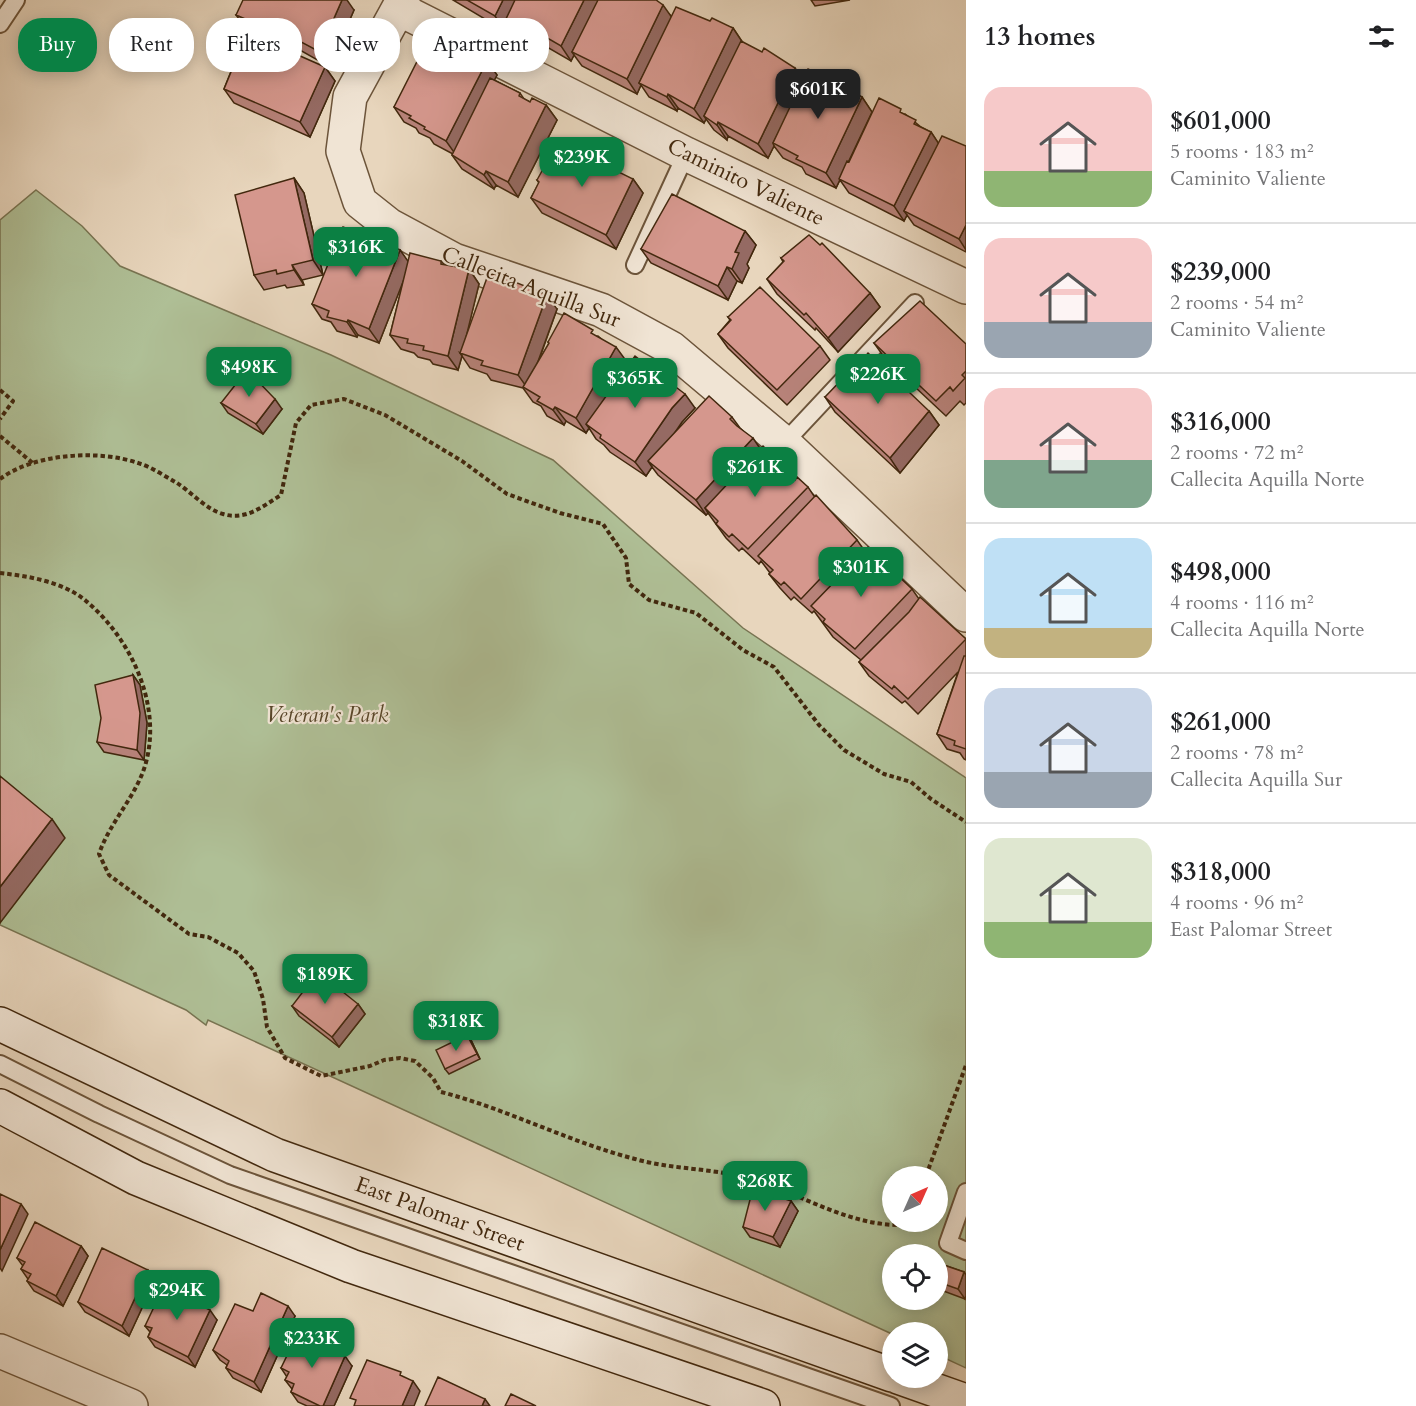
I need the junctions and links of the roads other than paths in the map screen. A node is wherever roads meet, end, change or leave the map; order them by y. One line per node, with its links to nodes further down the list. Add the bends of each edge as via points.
1 (15, 0): 3 (lane)
2 (401, 4): 4 (main road, Caminito Valiente); 8 (main road, Callecita Aquilla Sur, via 350,97 343,152 360,202 389,225 454,260 601,310 671,348)
3 (0, 24)
4 (686, 154): 5 (lane); 6 (main road, Caminito Valiente)
5 (635, 265)
6 (966, 287)
7 (915, 303): 8 (lane)
8 (784, 443): 9 (main road, Callecita Aquilla Sur)
9 (966, 615)
10 (0, 1024): 16 (main road, East Palomar Street, via 275,1155)
11 (0, 1064): 21 (lane, via 230,1175)
12 (0, 1106): 20 (main road, via 136,1178 351,1266)
13 (966, 1192): 14 (lane, via 948,1243)
14 (966, 1251)
15 (0, 1351): 19 (main road)
16 (882, 1371)
17 (929, 1388): 18 (main road)
18 (966, 1401)
19 (131, 1406)
20 (763, 1406)
21 (891, 1406)

